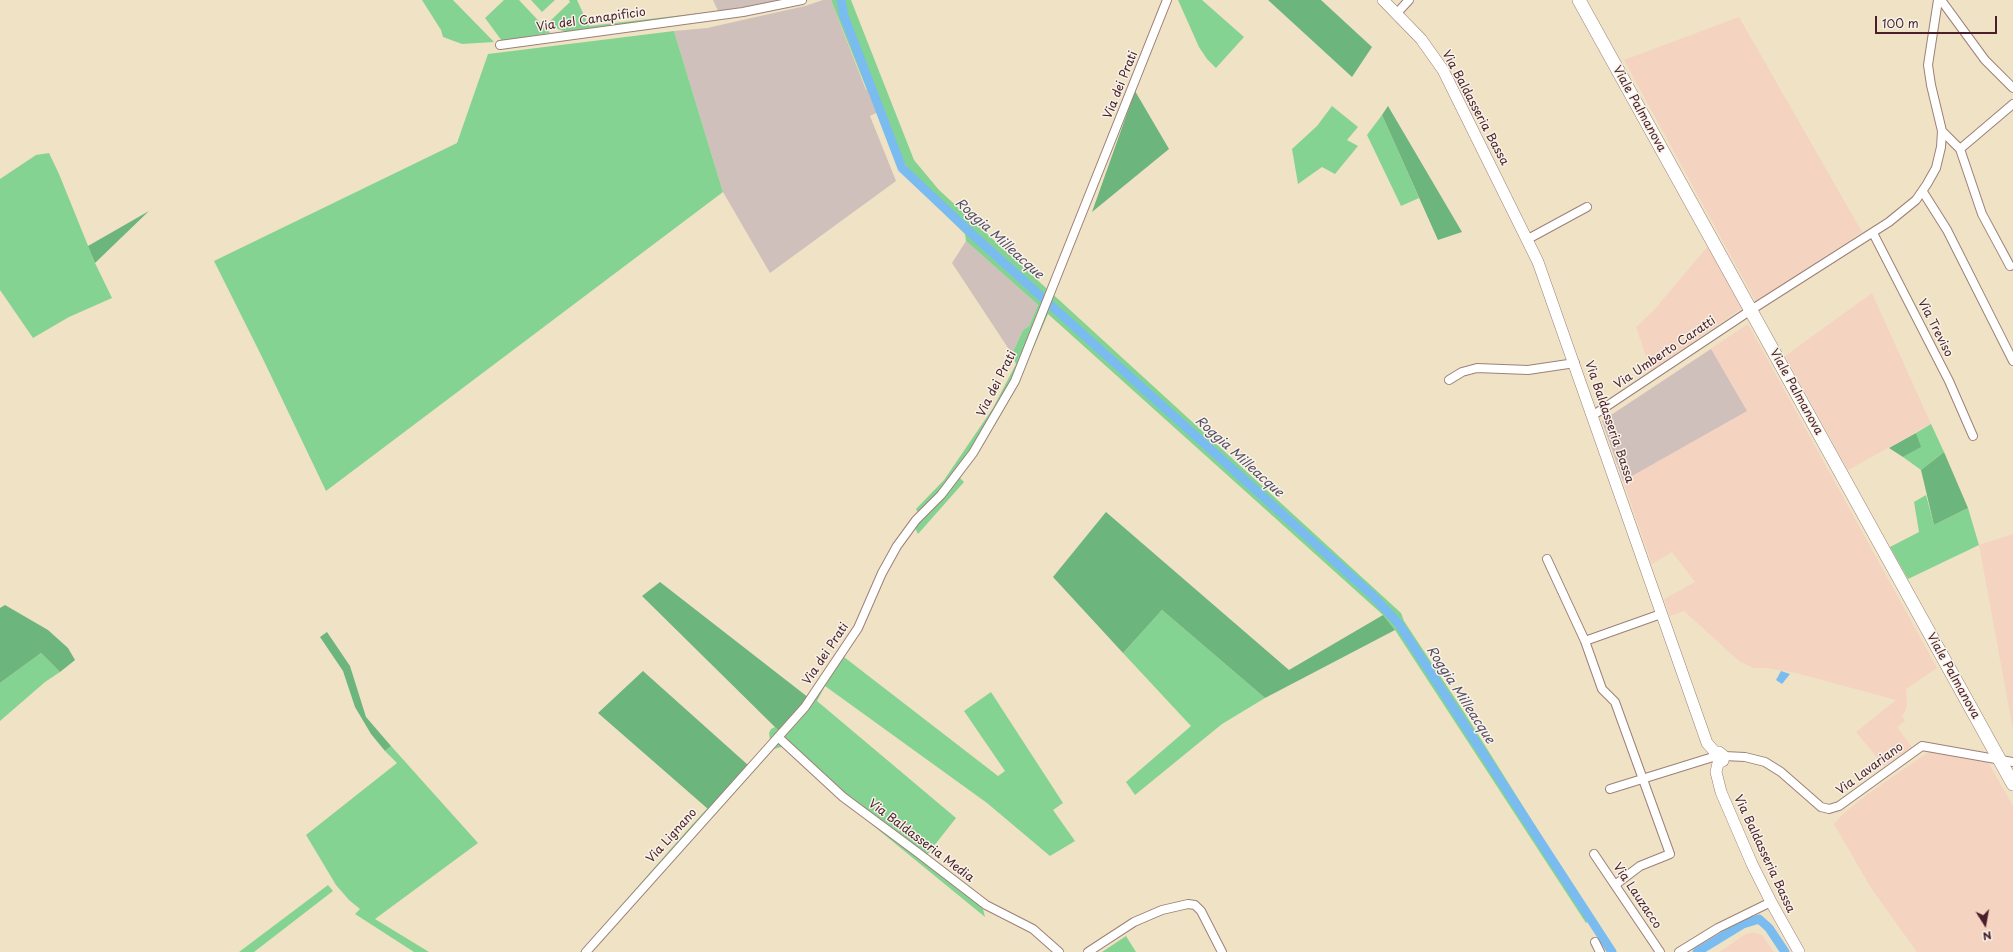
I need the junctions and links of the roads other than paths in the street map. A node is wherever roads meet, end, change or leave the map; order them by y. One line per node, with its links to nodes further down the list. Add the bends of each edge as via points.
1 (802, 0): 9 (street, Via del Canapificio, via 743,12)
2 (1167, 0): 28 (street, Via dei Prati, via 1015,381 973,453 897,546 858,628 805,707)
3 (1383, 0): 8 (street, Via Baldasseria Bassa)
4 (1409, 0): 8 (street)
5 (1579, 0): 19 (main road, Viale Palmanova)
6 (1938, 0): 12 (street, via 1928,65 1930,85)
7 (1942, 0): 10 (street, via 1985,60)
8 (1397, 13): 17 (street, Via Baldasseria Bassa, via 1421,39 1443,70)
9 (500, 45)
10 (2013, 88)
11 (2013, 104): 13 (street)
12 (1942, 131): 13 (street); 14 (street, via 1939,157)
13 (1960, 149): 18 (street, via 1982,214)
14 (1923, 192): 16 (street, via 1900,214); 20 (street, via 1947,230)
15 (1587, 207): 17 (street)
16 (1873, 233): 19 (street); 24 (street, Via Treviso, via 1949,381)
17 (1528, 239): 21 (street, Via Baldasseria Bassa)
18 (2010, 266)
19 (1751, 310): 23 (street, Via Umberto Caratti); 30 (main road, Viale Palmanova)
20 (2013, 361)
21 (1575, 363): 22 (street, via 1528,370 1477,368 1462,372); 23 (street, Via Baldasseria Bassa)
22 (1449, 380)
23 (1592, 416): 26 (street, Via Baldasseria Bassa)
24 (1973, 436)
25 (1547, 559): 27 (street)
26 (1661, 614): 27 (street); 29 (street, Via Baldasseria Bassa, via 1707,743)
27 (1584, 641): 32 (street, via 1602,690 1615,702)
28 (778, 737): 39 (street, Via Lignano); 40 (street, Via Baldasseria Media, via 843,797 986,906 1033,929)
29 (1717, 757): 30 (street, Via Lavariano, via 1755,759 1769,764 1821,807 1829,809 1839,806 1922,746); 32 (street); 37 (street, Via Baldasseria Bassa, via 1716,777 1721,792)
30 (1998, 758): 31 (street, Via Lavariano); 33 (main road, Viale Palmanova)
31 (2013, 762)
32 (1643, 778): 34 (street); 36 (street, via 1670,854 1640,866)
33 (2013, 784)
34 (1610, 789)
35 (1594, 854): 36 (street, Via Lauzacco)
36 (1615, 885): 44 (street, Via Lauzacco)
37 (1771, 902): 45 (street, via 1718,928); 46 (street, Via Baldasseria Bassa)
38 (1595, 942): 43 (street)
39 (586, 952)
40 (1059, 952)
41 (1088, 952): 42 (street, via 1134,922 1162,910 1188,904 1195,905 1201,911)
42 (1222, 952)
43 (1600, 952)
44 (1660, 952)
45 (1679, 952)
46 (1799, 952)

